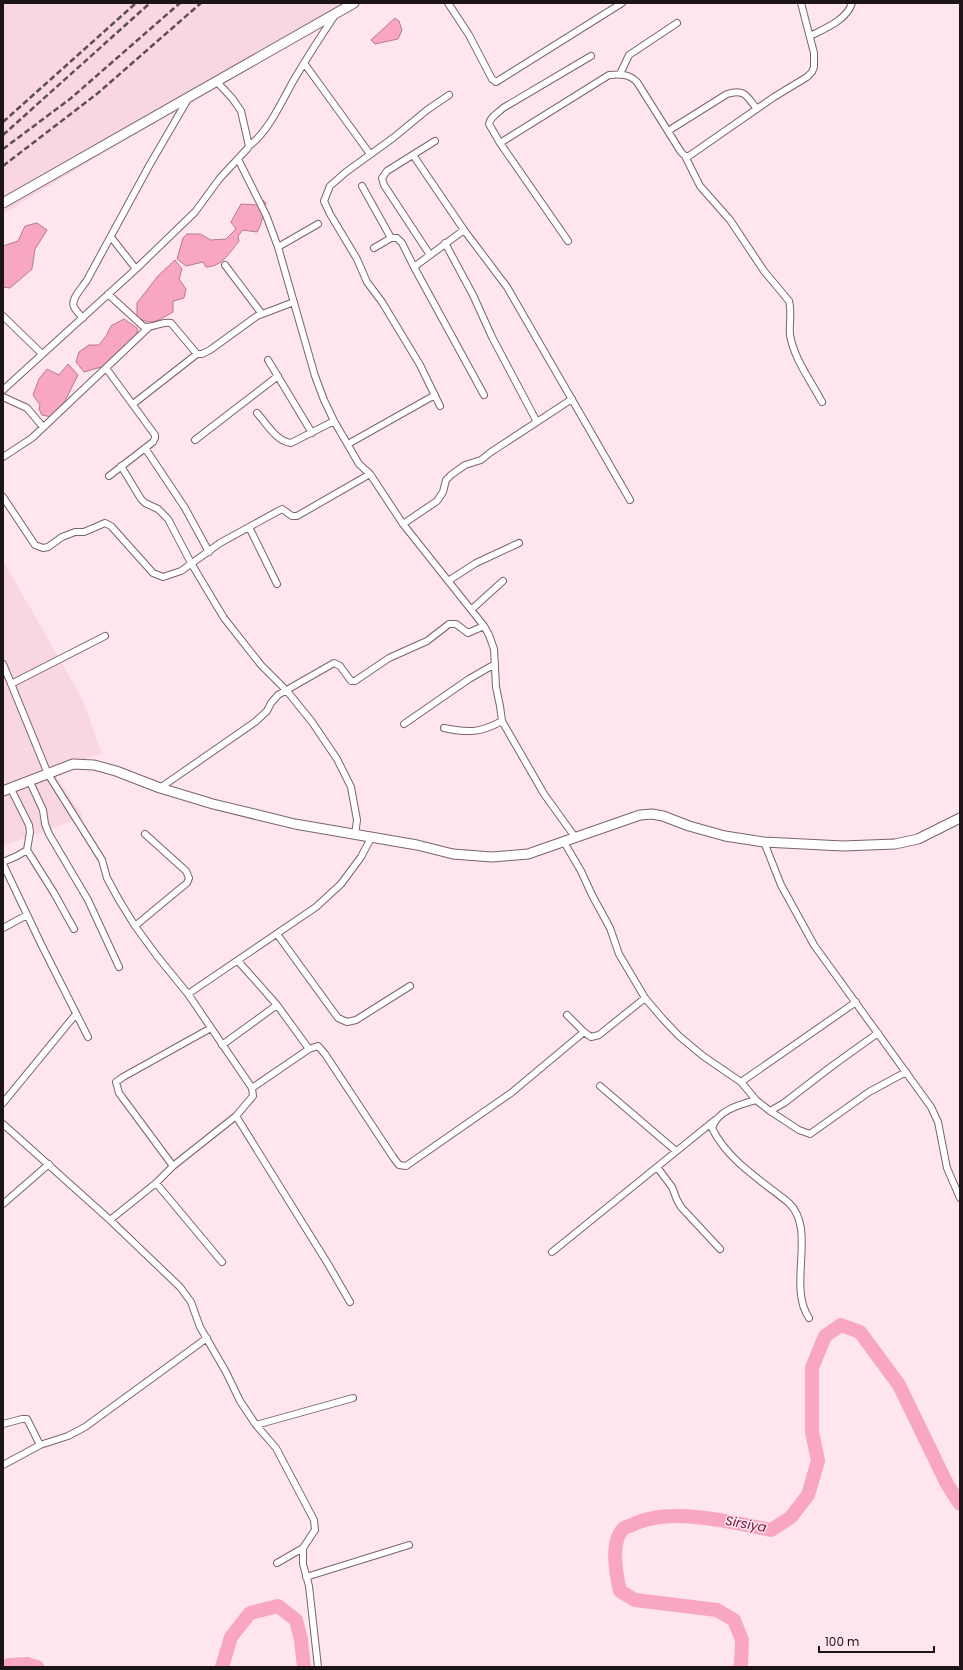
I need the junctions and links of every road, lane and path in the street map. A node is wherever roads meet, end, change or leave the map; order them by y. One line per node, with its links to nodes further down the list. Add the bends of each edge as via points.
1 (354, 3): 6 (street)
2 (448, 3): 3 (street, via 496,82)
3 (622, 3)
4 (801, 3): 8 (street)
5 (852, 3): 8 (street, via 840,19)
6 (337, 12): 10 (street); 12 (street)
7 (677, 23): 11 (street, via 628,55)
8 (810, 36): 15 (street, via 815,60 812,72)
9 (591, 56): 18 (street, via 494,115 489,124)
10 (304, 63): 19 (street, via 268,125); 20 (street)
11 (620, 74): 16 (street, via 629,75 638,82); 18 (street, via 609,75)
12 (216, 82): 14 (street); 19 (street, via 241,111)
13 (449, 94): 20 (street)
14 (188, 98): 25 (street); 28 (street, via 148,166)
15 (757, 109): 16 (street, via 745,94 735,91); 22 (street, via 689,156)
16 (668, 130): 22 (street)
17 (435, 141): 21 (street)
18 (500, 143): 30 (street)
19 (249, 146): 23 (street)
20 (370, 154): 50 (street, via 330,186 324,201 367,282 420,365)
21 (413, 155): 27 (street); 34 (street, via 388,171 382,178 384,185)
22 (685, 156): 54 (street, via 700,186 730,220 764,271 789,301 792,344)
23 (238, 159): 32 (street, via 266,215); 37 (street, via 220,178 195,212)
24 (362, 186): 29 (street)
25 (3, 204)
26 (318, 224): 32 (street)
27 (464, 230): 31 (street); 53 (street, via 507,287)
28 (111, 237): 37 (street); 42 (street, via 75,298 74,307)
29 (391, 238): 33 (street); 36 (street, via 397,238 402,243)
30 (568, 241)
31 (445, 243): 34 (street); 59 (street)
32 (278, 247): 39 (street)
33 (374, 248)
34 (430, 255): 36 (street)
35 (225, 265): 40 (street)
36 (414, 267): 51 (street)
37 (136, 269): 38 (street)
38 (108, 294): 42 (street); 43 (street)
39 (294, 302): 40 (street); 58 (street, via 315,376)
40 (262, 314): 45 (street, via 210,350)
41 (3, 316): 44 (street)
42 (83, 318): 44 (street)
43 (148, 328): 45 (street, via 164,322 171,323); 47 (street)
44 (42, 354): 49 (street)
45 (197, 354): 55 (street)
46 (268, 360): 48 (street)
47 (106, 368): 55 (street); 60 (street)
48 (278, 376): 61 (street); 62 (street)
49 (3, 390)
50 (435, 395): 56 (street); 63 (street)
51 (484, 395)
52 (3, 397): 60 (street, via 27,408)
53 (572, 399): 59 (street); 70 (street)
54 (822, 402)
55 (133, 404): 64 (street, via 155,435)
56 (440, 406)
57 (258, 413): 61 (street, via 284,442 291,443)
58 (334, 421): 61 (street); 63 (street)
59 (537, 422): 71 (street, via 481,460 458,469 446,480 437,501)
60 (43, 427): 65 (street, via 32,438)
61 (312, 433)
62 (195, 440)
63 (348, 444): 67 (street, via 359,464)
64 (145, 448): 66 (street); 74 (street, via 185,508)
65 (3, 457)
66 (121, 466): 68 (street); 75 (street, via 145,504 158,509 168,519)
67 (370, 474): 71 (street); 72 (street, via 297,516 292,516 282,509)
68 (109, 476)
69 (3, 497): 75 (street, via 35,545 40,547 105,523 111,526 157,576 173,575)
70 (630, 500)
71 (404, 524): 76 (street)
72 (249, 526): 74 (street); 78 (street)
73 (519, 543): 76 (street, via 476,563)
74 (209, 552): 75 (street)
75 (191, 563): 85 (street, via 224,618 261,666)
76 (448, 581): 79 (street)
77 (502, 581): 79 (street)
78 (277, 584)
79 (472, 609): 80 (street)
80 (484, 626): 83 (street, via 494,649); 85 (street, via 468,633 456,624 449,624 427,642 389,658 355,682 351,681 340,666 334,664)
81 (105, 636): 84 (street)
82 (3, 664): 84 (street)
83 (496, 664): 86 (street, via 496,687); 87 (street)
84 (10, 684): 89 (street)
85 (287, 691): 91 (street, via 278,695 267,711 255,722); 95 (street, via 312,722 346,774 357,820)
86 (502, 721): 88 (street, via 474,732); 96 (street, via 544,794)
87 (404, 724)
88 (444, 728)
89 (48, 774): 90 (street); 91 (street, via 73,764 94,766 116,771); 103 (street, via 102,860 106,878)
90 (30, 782): 92 (street); 108 (street, via 43,810 50,834 88,900)
91 (160, 788): 95 (street, via 213,804)
92 (7, 790): 100 (street, via 29,825)
93 (960, 818): 99 (street, via 918,839 895,844 844,846)
94 (145, 834): 103 (street, via 186,871 189,878 187,883)
95 (355, 835): 97 (street)
96 (575, 837): 98 (street); 99 (street, via 640,815 652,814 718,834)
97 (371, 838): 98 (street, via 453,854 492,857 528,854); 106 (street, via 362,857 341,884 316,907)
98 (564, 842): 111 (street, via 610,928 619,954)
99 (764, 842): 112 (street, via 782,885 814,945)
100 (27, 850): 101 (street); 105 (street)
101 (3, 863): 102 (street)
102 (27, 915): 104 (street); 114 (street)
103 (135, 926): 110 (street)
104 (3, 928)
105 (74, 928)
106 (277, 934): 107 (street); 109 (street, via 338,1018 347,1022 356,1020)
107 (238, 961): 110 (street); 113 (street)
108 (119, 967)
109 (410, 986)
110 (188, 994): 116 (street)
111 (645, 998): 117 (street, via 598,1035 591,1037); 123 (street, via 679,1036)
112 (856, 1002): 118 (street); 123 (street)
113 (277, 1005): 120 (street); 121 (street)
114 (76, 1014): 119 (street); 127 (street)
115 (567, 1015): 117 (street)
116 (211, 1028): 120 (street); 134 (street, via 116,1082 119,1094)
117 (584, 1032): 121 (street, via 511,1093 406,1166 399,1164 393,1157 325,1054 318,1046)
118 (878, 1033): 122 (street); 128 (street)
119 (88, 1037)
120 (222, 1045): 125 (street)
121 (309, 1049): 125 (street)
122 (906, 1072): 128 (street, via 869,1092 810,1134 799,1130); 137 (street, via 931,1107 938,1122 946,1168)
123 (741, 1082): 126 (street)
124 (600, 1086): 132 (street)
125 (252, 1088): 129 (street, via 252,1096)
126 (756, 1100): 128 (street); 130 (street, via 734,1106)
127 (3, 1103)
128 (770, 1111)
129 (236, 1116): 134 (street); 143 (street)
130 (714, 1120): 132 (street); 144 (street, via 712,1128 723,1147 744,1168 789,1203 800,1220 800,1295 803,1310)
131 (3, 1124): 133 (street)
132 (676, 1151): 135 (street)
133 (49, 1164): 138 (street); 139 (street)
134 (173, 1166): 136 (street)
135 (657, 1167): 140 (street, via 672,1187 681,1207); 141 (street)
136 (156, 1183): 139 (street); 142 (street)
137 (960, 1198)
138 (3, 1204)
139 (110, 1220): 145 (street, via 180,1287 191,1302)
140 (720, 1249)
141 (552, 1252)
142 (222, 1262)
143 (350, 1302)
144 (809, 1318)
145 (207, 1338): 148 (street, via 240,1401); 149 (street, via 85,1427 68,1436)
146 (353, 1398): 148 (street)
147 (3, 1424): 149 (street, via 27,1420)
148 (256, 1425): 152 (street, via 276,1448 314,1520 315,1530)
149 (40, 1445): 150 (street)
150 (3, 1465)
151 (409, 1545): 154 (street)
152 (303, 1548): 153 (street); 154 (street)
153 (278, 1563)
154 (306, 1577): 155 (street)
155 (318, 1667)

